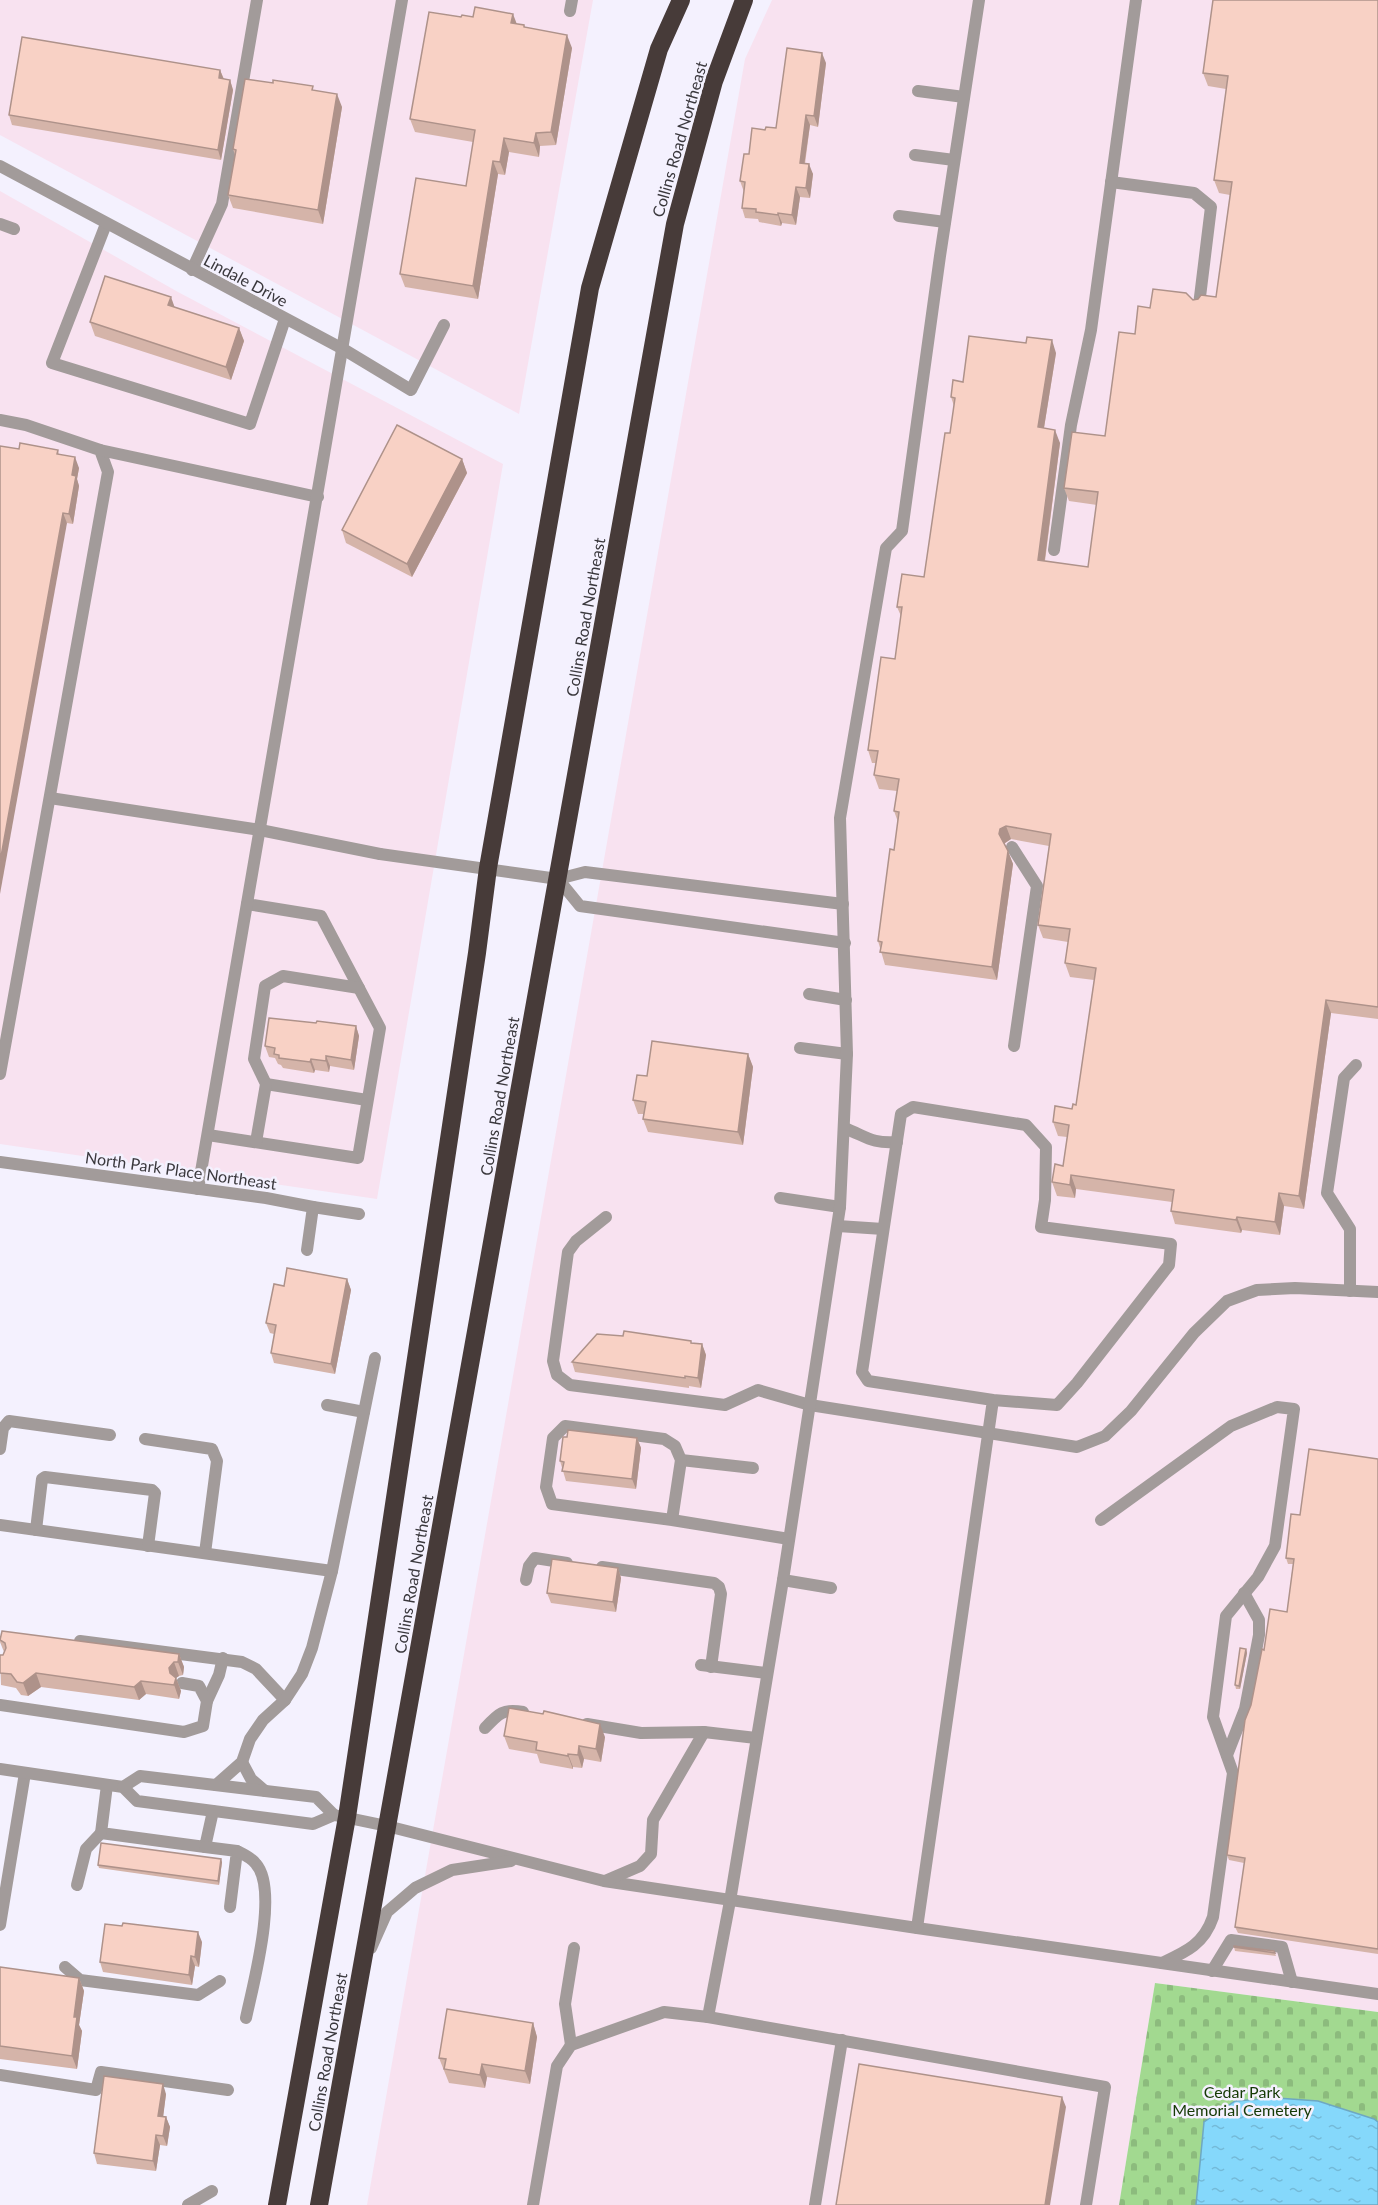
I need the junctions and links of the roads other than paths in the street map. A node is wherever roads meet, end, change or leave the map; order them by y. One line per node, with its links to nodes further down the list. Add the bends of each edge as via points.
1 (257, 0): 18 (street, via 222,204)
2 (402, 0): 22 (street)
3 (681, 0): 30 (highway, Collins Road Northeast, via 659,49 590,288)
4 (744, 0): 31 (highway, Collins Road Northeast, via 714,81 675,224)
5 (979, 0): 8 (street)
6 (1136, 0): 12 (street)
7 (918, 91): 8 (street)
8 (964, 97): 10 (street)
9 (915, 155): 10 (street)
10 (954, 160): 14 (street)
11 (0, 166): 16 (street, Lindale Drive)
12 (1111, 182): 19 (street, via 1194,193 1211,207); 26 (street)
13 (899, 216): 14 (street)
14 (945, 222): 33 (street, via 903,531 886,548 840,818)
15 (0, 224): 17 (street)
16 (106, 224): 18 (street, Lindale Drive); 20 (street, via 52,363 250,424)
17 (14, 229)
18 (192, 270): 20 (street, Lindale Drive)
19 (1199, 305)
20 (285, 319): 22 (street, Lindale Drive)
21 (444, 325): 22 (street, Lindale Drive, via 411,390)
22 (343, 349): 25 (street)
23 (0, 420): 24 (street)
24 (100, 450): 25 (street); 27 (street, via 108,472)
25 (318, 497): 28 (street)
26 (1054, 550)
27 (50, 798): 28 (street); 42 (street)
28 (260, 831): 30 (street, via 380,854); 32 (street)
29 (1012, 847): 38 (street, via 1037,886)
30 (488, 868): 31 (street); 105 (highway, Collins Road Northeast)
31 (558, 879): 33 (street, via 585,872); 34 (street, via 580,906); 106 (highway, Collins Road Northeast)
32 (247, 904): 35 (street, via 321,916); 46 (street)
33 (843, 904): 34 (street)
34 (845, 943): 37 (street)
35 (359, 988): 43 (street, via 283,976 265,986 254,1059); 44 (street, via 380,1028)
36 (809, 994): 37 (street)
37 (846, 1000): 40 (street)
38 (1014, 1046)
39 (800, 1048): 40 (street)
40 (847, 1054): 45 (street)
41 (1356, 1065): 59 (street, via 1344,1078 1327,1193 1350,1229)
42 (0, 1074)
43 (266, 1084): 44 (street); 47 (street)
44 (368, 1100): 47 (street, via 358,1158)
45 (844, 1128): 48 (street, via 880,1144); 53 (street)
46 (208, 1135): 47 (street); 50 (street)
47 (256, 1142)
48 (897, 1142): 57 (street); 62 (street, via 900,1114 913,1107 1026,1125 1046,1147 1041,1227 1171,1244 1169,1265 1057,1405)
49 (0, 1162): 50 (street, North Park Place Northeast)
50 (198, 1189): 52 (street, North Park Place Northeast)
51 (780, 1198): 53 (street)
52 (314, 1207): 54 (street, North Park Place Northeast); 58 (street)
53 (840, 1207): 56 (street)
54 (359, 1214)
55 (606, 1217): 64 (street, via 568,1252 553,1361 557,1375 570,1385 724,1405 758,1390)
56 (838, 1226): 57 (street); 64 (street)
57 (883, 1229): 62 (street, via 862,1372 868,1382)
58 (307, 1250)
59 (1350, 1291): 60 (street); 66 (street, via 1257,1290 1227,1301 1194,1333 1131,1412 1106,1436 1077,1447)
60 (1378, 1292)
61 (375, 1358): 65 (street)
62 (993, 1400): 66 (street)
63 (327, 1405): 65 (street)
64 (810, 1405): 66 (street); 76 (street)
65 (364, 1412): 79 (street)
66 (987, 1434): 116 (street)
67 (110, 1435): 69 (street, via 9,1421 3,1428)
68 (145, 1439): 78 (street, via 212,1449 217,1461)
69 (0, 1449)
70 (681, 1460): 71 (street); 72 (street); 72 (street, via 675,1446 664,1439 565,1426 553,1438 546,1487 552,1504)
71 (753, 1468)
72 (672, 1520): 76 (street)
73 (1101, 1520): 83 (street, via 1231,1426 1277,1407 1294,1409 1275,1546)
74 (0, 1525): 75 (street)
75 (36, 1530): 77 (street); 77 (street, via 45,1477 152,1490 155,1493)
76 (789, 1539): 81 (street)
77 (148, 1546): 78 (street)
78 (205, 1553): 79 (street)
79 (332, 1571): 88 (street, via 312,1648 302,1674)
80 (526, 1580): 86 (street, via 535,1558 714,1583 721,1594 706,1666)
81 (783, 1580): 82 (street); 86 (street)
82 (831, 1588)
83 (1244, 1593): 96 (street, via 1258,1620 1259,1635 1245,1709); 96 (street, via 1226,1616 1213,1717)
84 (70, 1640): 85 (street)
85 (223, 1658): 88 (street, via 256,1669); 89 (street)
86 (766, 1673): 95 (street)
87 (182, 1683): 89 (street, via 199,1686)
88 (285, 1700): 97 (street, via 263,1720 250,1739)
89 (207, 1701): 90 (street, via 203,1726 184,1732)
90 (0, 1705)
91 (531, 1713): 93 (street, via 509,1709)
92 (575, 1721): 94 (street, via 641,1734)
93 (485, 1728)
94 (704, 1732): 95 (street); 111 (street, via 653,1820 651,1854 640,1866)
95 (756, 1738): 113 (street)
96 (1227, 1755): 118 (street, via 1233,1773 1209,1931 1187,1952)
97 (242, 1762): 101 (street); 103 (street, via 251,1779)
98 (0, 1769): 99 (street)
99 (26, 1773): 100 (street); 115 (street)
100 (107, 1785): 102 (street); 107 (street)
101 (216, 1785): 102 (street, via 140,1776); 103 (street)
102 (123, 1787): 104 (street, via 137,1801)
103 (265, 1791): 105 (street, via 316,1797)
104 (213, 1811): 105 (street, via 313,1824); 108 (street)
105 (341, 1816): 106 (street); 133 (highway, Collins Road Northeast)
106 (387, 1826): 110 (street); 120 (highway, Collins Road Northeast)
107 (101, 1833): 108 (street); 112 (street, via 86,1849)
108 (206, 1847): 109 (street)
109 (237, 1851): 114 (street); 126 (street, via 257,1864 266,1897 262,1943)
110 (517, 1860): 111 (street); 120 (street, via 452,1870 415,1888 387,1912)
111 (604, 1881): 113 (street)
112 (77, 1885)
113 (730, 1901): 116 (street); 125 (street)
114 (230, 1906)
115 (0, 1925)
116 (917, 1928): 118 (street)
117 (574, 1948): 128 (street, via 565,2004)
118 (1161, 1964): 121 (street)
119 (65, 1966): 122 (street, via 80,1980 198,1995)
120 (363, 1966): 134 (highway, Collins Road Northeast)
121 (1212, 1971): 123 (street); 123 (street, via 1231,1940 1282,1947)
122 (220, 1982)
123 (1292, 1982): 124 (street)
124 (1378, 1994)
125 (708, 2017): 127 (street); 128 (street, via 664,2012)
126 (246, 2018)
127 (842, 2040): 136 (street); 137 (street, via 1105,2087)
128 (571, 2045): 135 (street, via 557,2066)
129 (0, 2075): 130 (street, via 96,2090 101,2072)
130 (228, 2090)
131 (212, 2191): 132 (street)
132 (188, 2205)
133 (277, 2205)
134 (319, 2205)
135 (533, 2205)
136 (815, 2205)
137 (1086, 2205)

